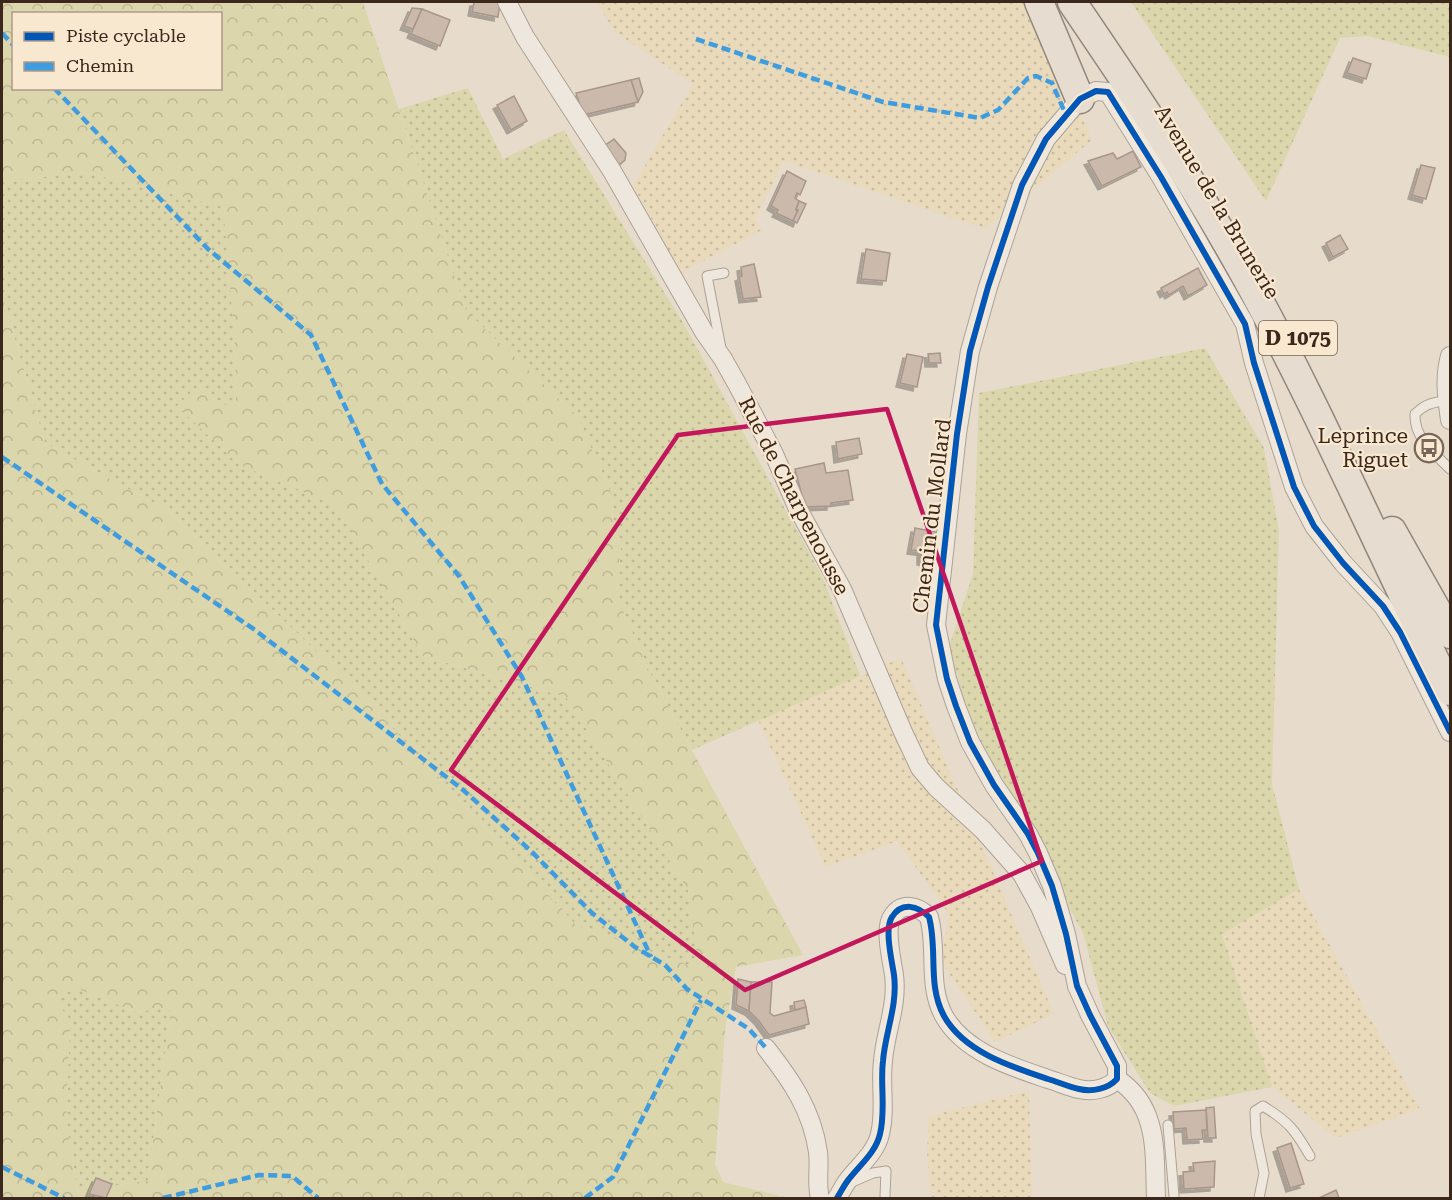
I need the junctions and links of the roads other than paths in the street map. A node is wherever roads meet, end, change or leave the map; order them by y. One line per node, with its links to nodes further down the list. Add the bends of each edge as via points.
1 (507, 2): 8 (street, Rue de Charpenousse)
2 (1039, 2): 5 (main road)
3 (1071, 2): 15 (main road, D 1075, via 1168,145 1245,274)
4 (1088, 2): 12 (main road, Avenue de la Brunerie / D 1075, via 1198,163 1294,330)
5 (1080, 99): 16 (street, via 1096,91 1108,92 1161,177 1245,324 1294,487 1314,526 1383,606); 17 (street, Chemin du Mollard, via 1046,139 1022,184 970,351 936,625 950,688 970,742 1028,834 1052,886)
6 (724, 273): 8 (lane, via 706,276)
7 (1450, 356): 9 (street)
8 (723, 359): 17 (street, Rue de Charpenousse, via 842,589 920,768 1022,873)
9 (1447, 400): 10 (street); 11 (lane, via 1420,408 1414,414 1414,426)
10 (1450, 420)
11 (1450, 469)
12 (1385, 519): 13 (main road, Avenue de la Brunerie / D 1075); 14 (main road, D 1075)
13 (1450, 634)
14 (1450, 657)
15 (1450, 691)
16 (1450, 732)
17 (1077, 986): 19 (street, Chemin du Mollard, via 1117,1066)
18 (766, 1048): 24 (street, via 794,1084 806,1109 818,1153)
19 (1117, 1079): 22 (street, via 1105,1087 1079,1089 1011,1066 969,1044 949,1024 937,998 930,917 915,907 905,906 891,917 888,926 895,981 883,1061 880,1136); 25 (street, via 1129,1087 1154,1130)
20 (1168, 1125): 25 (lane)
21 (1310, 1156): 26 (lane, via 1295,1130 1276,1114 1263,1106 1255,1111 1264,1173)
22 (841, 1192): 23 (lane, via 873,1173 885,1171)
23 (885, 1196)
24 (820, 1198)
25 (1167, 1198)
26 (1259, 1198)

